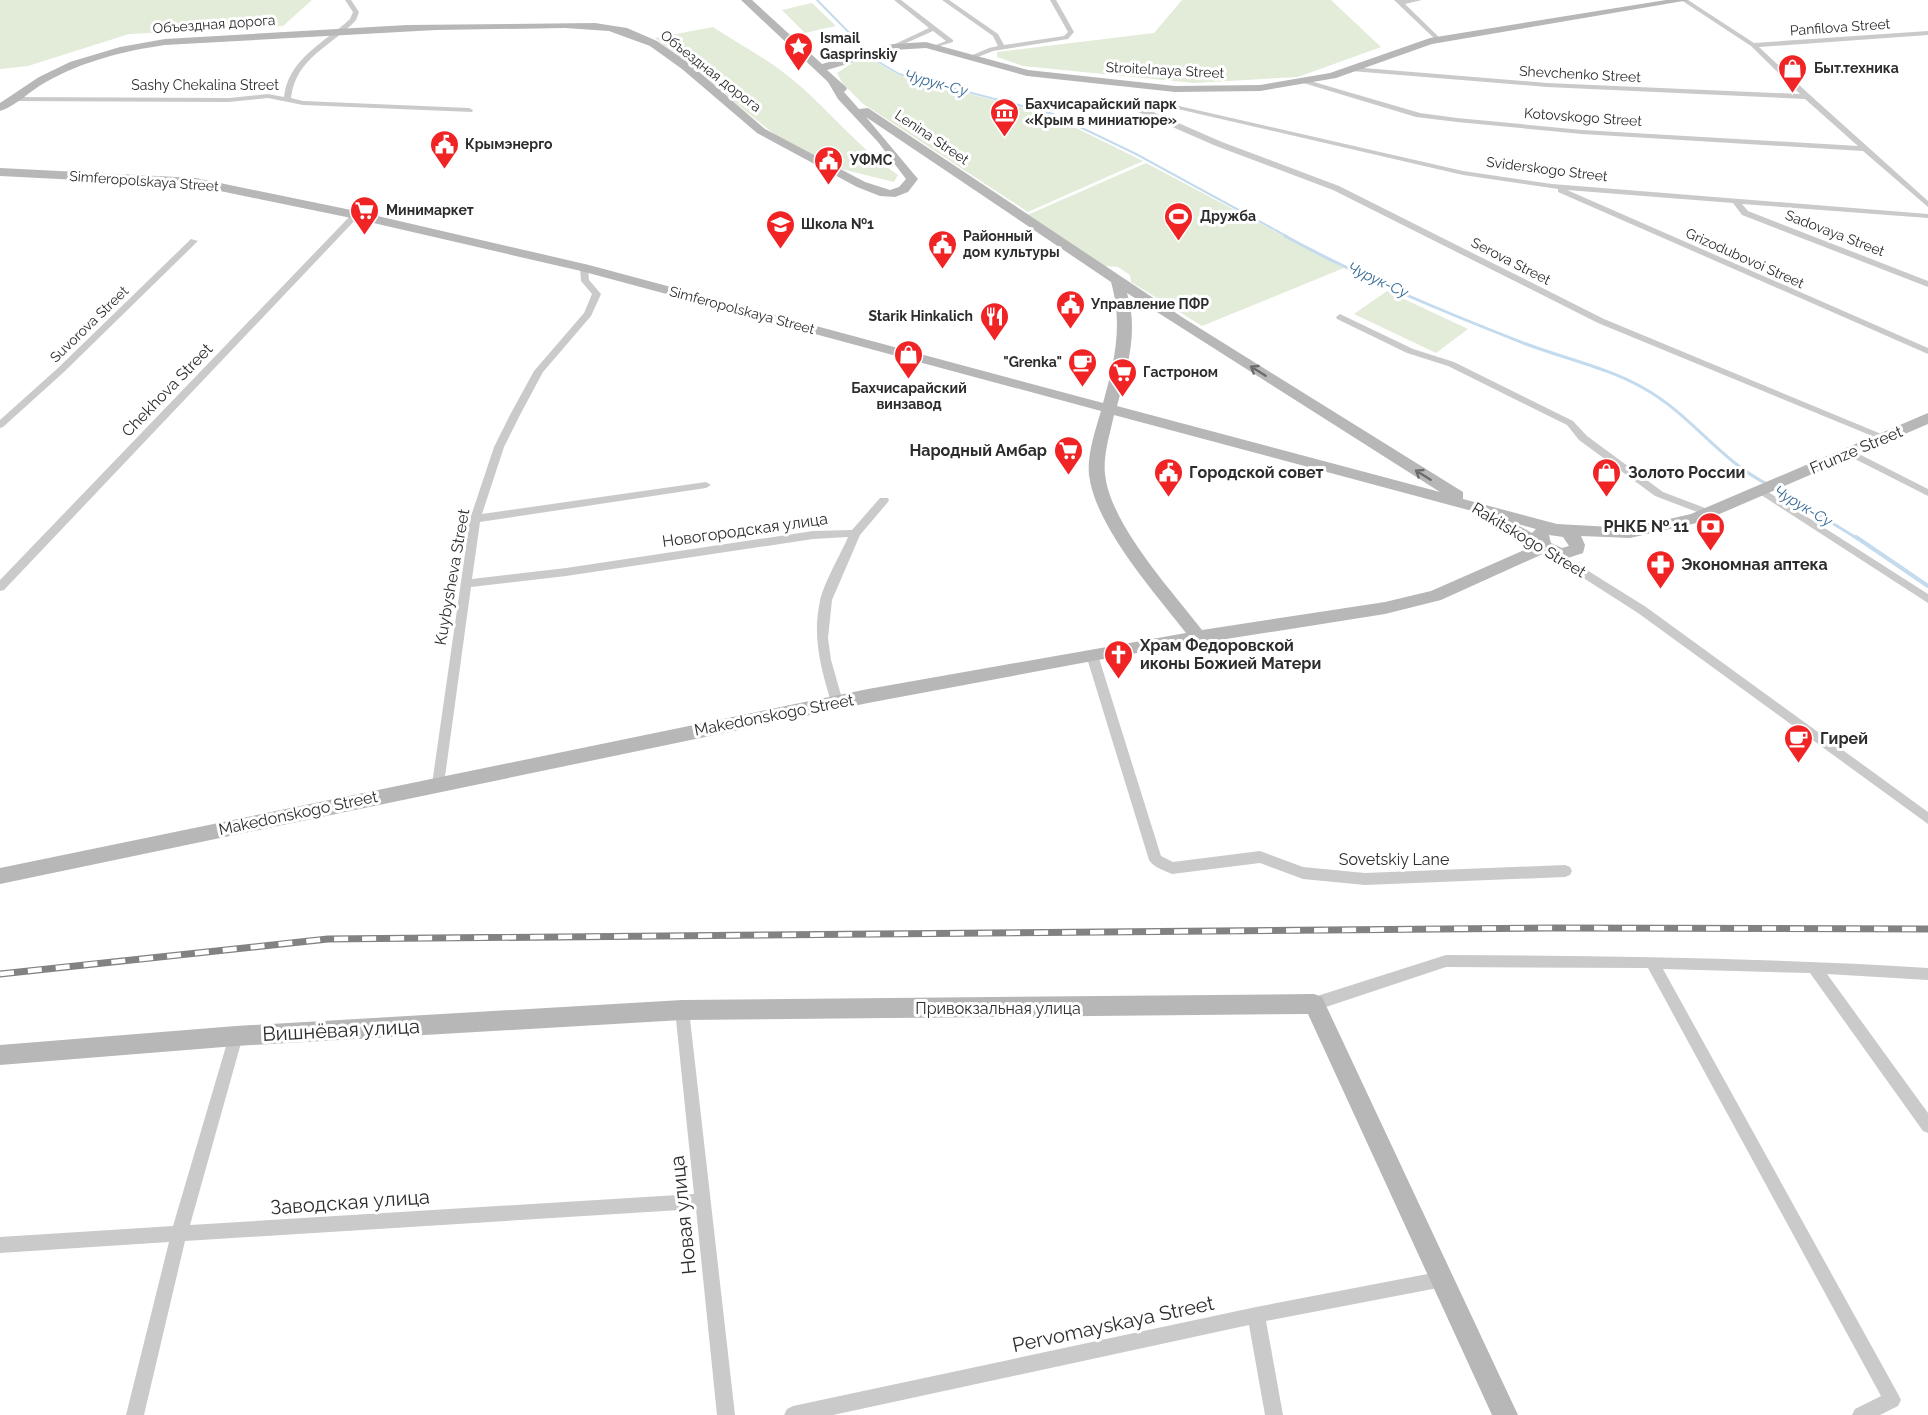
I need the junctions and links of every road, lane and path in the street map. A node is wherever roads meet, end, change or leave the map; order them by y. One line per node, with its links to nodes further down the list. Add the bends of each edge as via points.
1 (348, 0): 10 (street, via 356,12)
2 (746, 0): 18 (main road, Lenina Street)
3 (897, 0): 9 (street)
4 (945, 0): 16 (street, via 996,35)
5 (1053, 0): 16 (street, via 1071,33 1066,38)
6 (1419, 0): 8 (street)
7 (1684, 0): 12 (main road, Stroitelnaya Street); 13 (street)
8 (1398, 2): 12 (street)
9 (934, 28): 14 (street, via 951,41); 15 (street)
10 (343, 31): 20 (main road, Объездная дорога, via 558,26 633,34 672,57 778,141 880,192 906,189 912,178); 22 (street, via 296,69); 25 (main road, Объездная дорога, via 198,38 140,46 68,67)
11 (1928, 33): 13 (street, Panfilova Street)
12 (1440, 40): 19 (main road, Stroitelnaya Street)
13 (1753, 45): 24 (street)
14 (938, 46): 15 (main road, Stroitelnaya Street); 17 (main road, Stroitelnaya Street)
15 (893, 47): 18 (main road, Stroitelnaya Street)
16 (1002, 47): 17 (street)
17 (970, 58): 21 (main road, Stroitelnaya Street, via 1027,73 1175,89 1260,88)
18 (821, 68): 20 (main road, Lenina Street)
19 (1351, 69): 21 (main road, Stroitelnaya Street); 24 (street, Shevchenko Street, via 1546,85)
20 (833, 82): 42 (main road, Lenina Street, via 866,111)
21 (1304, 82): 31 (street, Kotovskogo Street, via 1419,115 1457,120 1582,132)
22 (287, 86): 23 (street); 26 (street)
23 (267, 96): 25 (street, Sashy Chekalina Street, via 229,100); 26 (street, Sashy Chekalina Street)
24 (1807, 98): 31 (street)
25 (11, 99): 29 (main road, Объездная дорога)
26 (287, 99): 30 (street, Sashy Chekalina Street, via 303,103)
27 (1125, 102): 51 (street, Serova Street, via 1219,144 1336,188 1601,321)
28 (1169, 105): 33 (street, Sviderskogo Street, via 1463,173)
29 (0, 108)
30 (469, 110)
31 (1864, 149): 37 (street)
32 (0, 172): 38 (main road, Simferopolskaya Street, via 196,182)
33 (1552, 186): 34 (street, Sviderskogo Street); 35 (street, Grizodubovoi Street)
34 (1590, 189): 35 (street, via 1582,194); 36 (street, Sviderskogo Street)
35 (1586, 201): 47 (street, Grizodubovoi Street)
36 (1736, 201): 39 (street, Sviderskogo Street); 43 (street, Sadovaya Street, via 1745,213)
37 (1928, 205)
38 (356, 215): 41 (main road, Simferopolskaya Street); 67 (street, Chekhova Street)
39 (1928, 216)
40 (194, 241): 50 (street, Suvorova Street)
41 (584, 268): 48 (main road, Simferopolskaya Street); 59 (street, Kuybysheva Street, via 585,281 597,294 575,330 539,371 516,413 499,447)
42 (1117, 280): 45 (main road, Rakitskogo Street); 46 (main road, via 1125,301)
43 (1928, 284)
44 (1340, 317): 58 (street, via 1410,351 1451,364 1570,423 1583,438 1659,494)
45 (1180, 322): 46 (main road, via 1148,313 1135,319); 57 (main road, Rakitskogo Street, one-way to 45)
46 (1127, 330): 48 (main road)
47 (1928, 351)
48 (1107, 408): 57 (main road, Simferopolskaya Street); 69 (main road, via 1098,453 1097,476 1102,496 1152,576)
49 (1928, 418): 51 (main road, Frunze Street)
50 (0, 425)
51 (1886, 438): 52 (main road, Frunze Street)
52 (1851, 453): 54 (main road, Frunze Street); 55 (street)
53 (706, 485): 59 (street)
54 (1762, 490): 58 (main road, Frunze Street); 68 (street)
55 (1928, 493)
56 (884, 501): 61 (street)
57 (1473, 506): 60 (main road, Frunze Street); 63 (main road, Rakitskogo Street)
58 (1709, 513): 62 (main road, Frunze Street)
59 (475, 519): 65 (street, Kuybysheva Street)
60 (1557, 529): 62 (main road, Frunze Street); 63 (main road, via 1539,535); 64 (main road, via 1574,537)
61 (855, 533): 65 (street, Новогородская улица); 71 (street, via 831,584 823,615 825,660)
62 (1630, 533): 64 (main road)
63 (1544, 547): 64 (main road, via 1562,554); 66 (street, Rakitskogo Street); 69 (main road, Makedonskogo Street, via 1436,596 1385,608)
64 (1577, 549): 66 (street, via 1585,566)
65 (465, 584): 72 (street, Kuybysheva Street)
66 (1605, 585): 73 (street, Rakitskogo Street)
67 (0, 586)
68 (1928, 599)
69 (1198, 637): 70 (main road, Makedonskogo Street)
70 (1092, 654): 71 (main road, Makedonskogo Street); 74 (street, Sovetskiy Lane, via 1156,860 1172,868 1260,857 1303,873 1365,879)
71 (837, 702): 72 (main road, Makedonskogo Street)
72 (438, 784): 75 (main road, Makedonskogo Street)
73 (1928, 819)
74 (1565, 871)
75 (0, 876)
76 (1652, 962): 77 (street); 79 (street, via 1446,961); 94 (street, via 1892,1400)
77 (1814, 966): 78 (street); 83 (street)
78 (1928, 975)
79 (1314, 1004): 80 (main road, Привокзальная улица); 87 (main road)
80 (682, 1010): 81 (main road, Вишнёвая улица); 84 (street, Новая улица)
81 (236, 1035): 82 (main road, Вишнёвая улица); 85 (street)
82 (0, 1055)
83 (1928, 1126)
84 (703, 1201): 85 (street, Заводская улица); 90 (street, Новая улица)
85 (178, 1234): 86 (street, Заводская улица); 89 (street)
86 (0, 1245)
87 (1443, 1279): 88 (street, Pervomayskaya Street); 93 (main road)
88 (1256, 1315): 91 (street, Pervomayskaya Street); 92 (street)
89 (135, 1415)
90 (726, 1415)
91 (793, 1415)
92 (1274, 1415)
93 (1505, 1415)
94 (1861, 1415)

